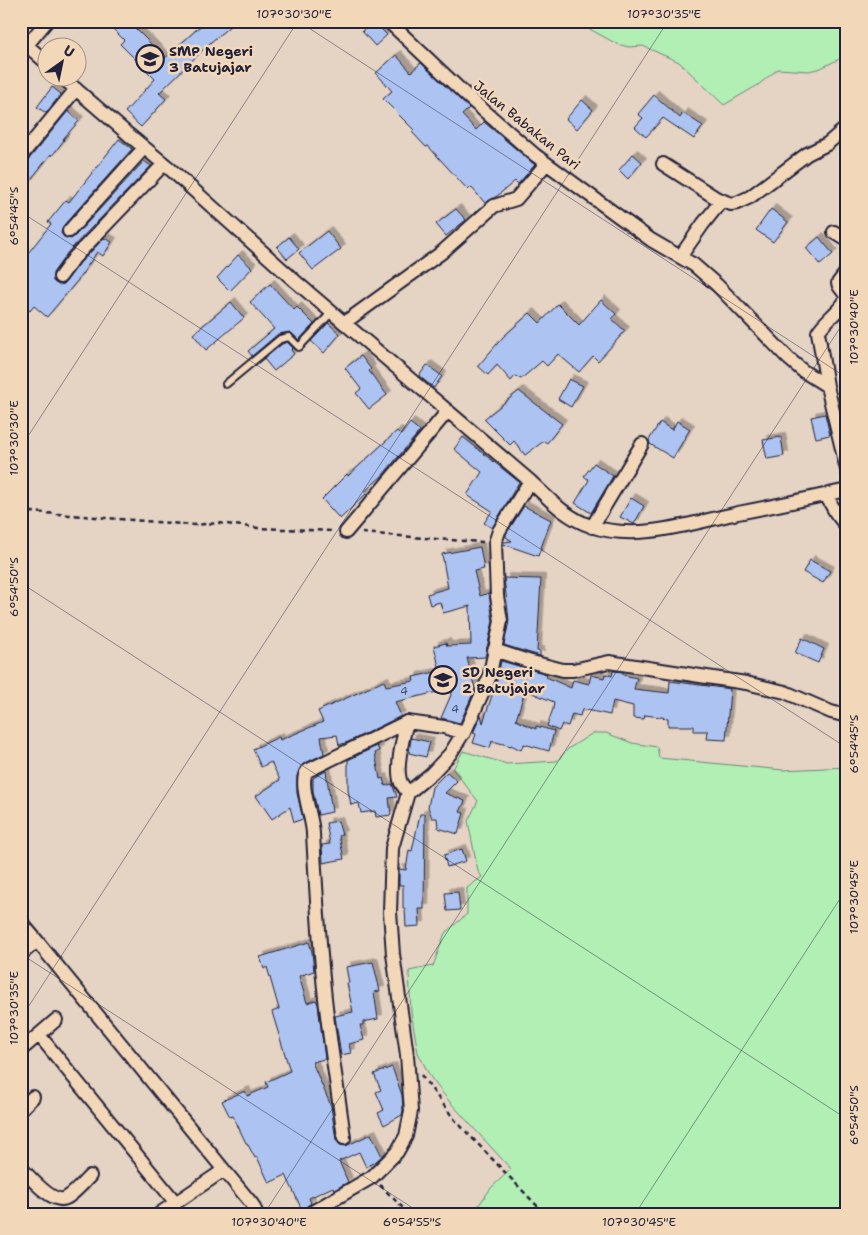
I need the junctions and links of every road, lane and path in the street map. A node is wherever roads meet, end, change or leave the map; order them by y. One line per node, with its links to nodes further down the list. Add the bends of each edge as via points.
1 (47, 21): 3 (street)
2 (388, 21): 10 (street, Jalan Babakan Pari, via 467,96)
3 (24, 43): 4 (street)
4 (38, 55)
5 (76, 89): 7 (street); 8 (street)
6 (847, 127): 12 (street, via 745,200 731,204)
7 (144, 148): 9 (street); 13 (street)
8 (21, 156)
9 (164, 164): 18 (street, via 74,258); 19 (street)
10 (546, 164): 16 (street, Jalan Babakan Pari, via 651,240); 20 (street, via 516,199 494,206 441,253)
11 (664, 164): 12 (street)
12 (722, 200): 16 (street)
13 (69, 231)
14 (834, 232): 15 (street)
15 (847, 240)
16 (680, 257): 22 (street, Jalan Babakan Pari, via 717,285 789,359)
17 (847, 271): 22 (street, via 838,283 846,298 818,332)
18 (60, 277)
19 (332, 312): 20 (street); 21 (lane, via 299,347 289,337 280,339)
20 (344, 323): 23 (street)
21 (226, 384)
22 (827, 386): 25 (street)
23 (447, 412): 26 (street); 32 (street)
24 (642, 444): 30 (street)
25 (847, 470)
26 (530, 481): 30 (street, via 556,506); 33 (street)
27 (847, 490): 28 (street)
28 (826, 495): 30 (street, via 648,531 614,532); 31 (street)
29 (21, 514): 32 (path, via 43,512 194,525 219,523)
30 (592, 527)
31 (847, 527)
32 (346, 532): 33 (path)
33 (495, 543): 34 (street, via 500,621)
34 (494, 650): 35 (street, via 563,670 609,662 746,683 785,692); 37 (street, via 489,678)
35 (847, 716)
36 (407, 722): 37 (street); 38 (street, via 401,748 400,782); 48 (street, via 304,775 313,826 325,999)
37 (464, 733): 38 (street, via 441,764)
38 (408, 793): 45 (street, via 392,848 390,912)
39 (21, 922): 40 (street)
40 (37, 941): 41 (street); 50 (street)
41 (21, 954)
42 (56, 1020): 43 (street)
43 (39, 1035): 44 (street); 53 (street)
44 (21, 1050)
45 (407, 1055): 52 (street, via 411,1110 406,1136 397,1152); 58 (path, via 455,1120)
46 (33, 1098): 47 (street)
47 (21, 1109)
48 (344, 1138)
49 (21, 1169): 51 (street, via 49,1195 60,1199 66,1198)
50 (224, 1170): 53 (street); 55 (street)
51 (90, 1176)
52 (372, 1177): 56 (street); 57 (path)
53 (176, 1203): 54 (street)
54 (159, 1214)
55 (257, 1214)
56 (309, 1214)
57 (409, 1214)
58 (545, 1214)

